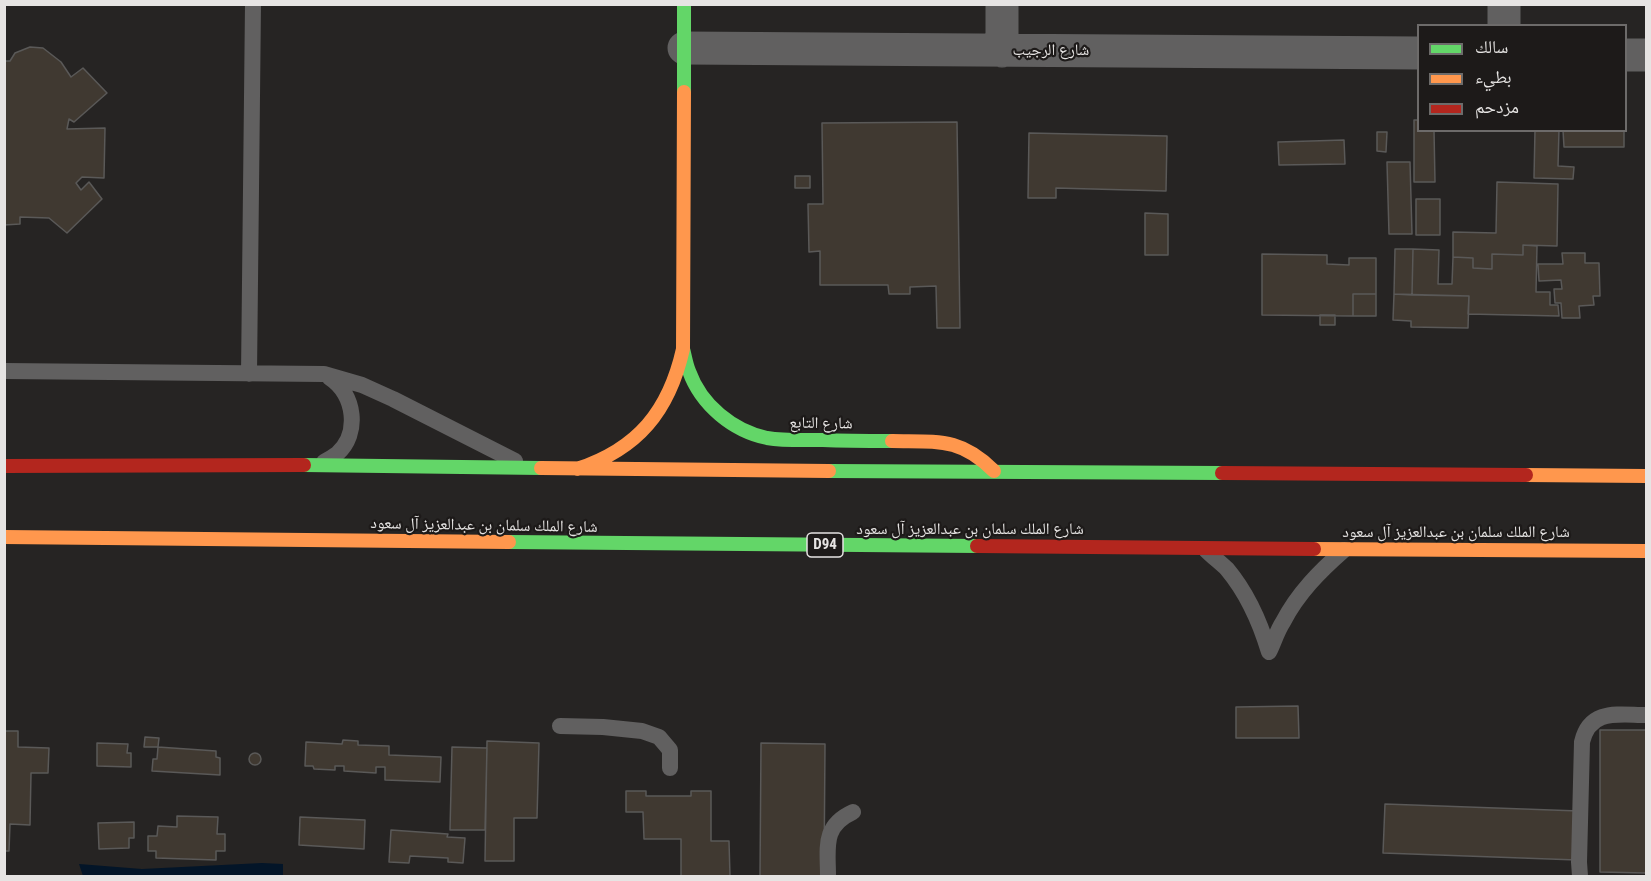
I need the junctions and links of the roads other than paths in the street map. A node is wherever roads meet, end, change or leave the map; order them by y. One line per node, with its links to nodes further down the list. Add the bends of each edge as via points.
1 (253, 4): 13 (lane)
2 (684, 4): 6 (main road, شارع التابع)
3 (1002, 4): 7 (street)
4 (1504, 4): 5 (street)
5 (1504, 24)
6 (684, 48): 7 (street, شارع الرجيب); 11 (main road, شارع التابع)
7 (1002, 51): 8 (street, شارع الرجيب)
8 (1417, 53)
9 (1627, 55): 10 (street)
10 (1647, 55)
11 (683, 350): 18 (main road, شارع التابع, via 672,385 648,425 603,459); 19 (main road, شارع التابع, via 702,396 718,414 739,428 787,440 944,442 963,447)
12 (4, 371): 13 (lane)
13 (249, 374): 14 (lane)
14 (324, 374): 15 (lane, via 343,390 352,414 344,445 338,454); 17 (lane, via 393,399)
15 (320, 465): 16 (main road); 17 (main road)
16 (4, 466)
17 (529, 468): 18 (main road)
18 (577, 469): 19 (main road)
19 (994, 471): 20 (main road)
20 (1647, 476)
21 (4, 537): 22 (main road, شارع الملك سلمان بن عبدالعزيز آل سعود / D94)
22 (1203, 548): 23 (main road, شارع الملك سلمان بن عبدالعزيز آل سعود / D94); 23 (lane, via 1245,594 1260,622 1269,652 1300,595)
23 (1346, 549): 24 (main road, شارع الملك سلمان بن عبدالعزيز آل سعود / D94)
24 (1647, 551)
25 (1647, 715): 30 (lane, via 1609,715 1590,723 1584,732)
26 (560, 726): 27 (lane, via 642,731 659,736 670,750)
27 (670, 768)
28 (853, 812): 29 (lane, via 837,821 828,837)
29 (828, 876)
30 (1580, 876)

